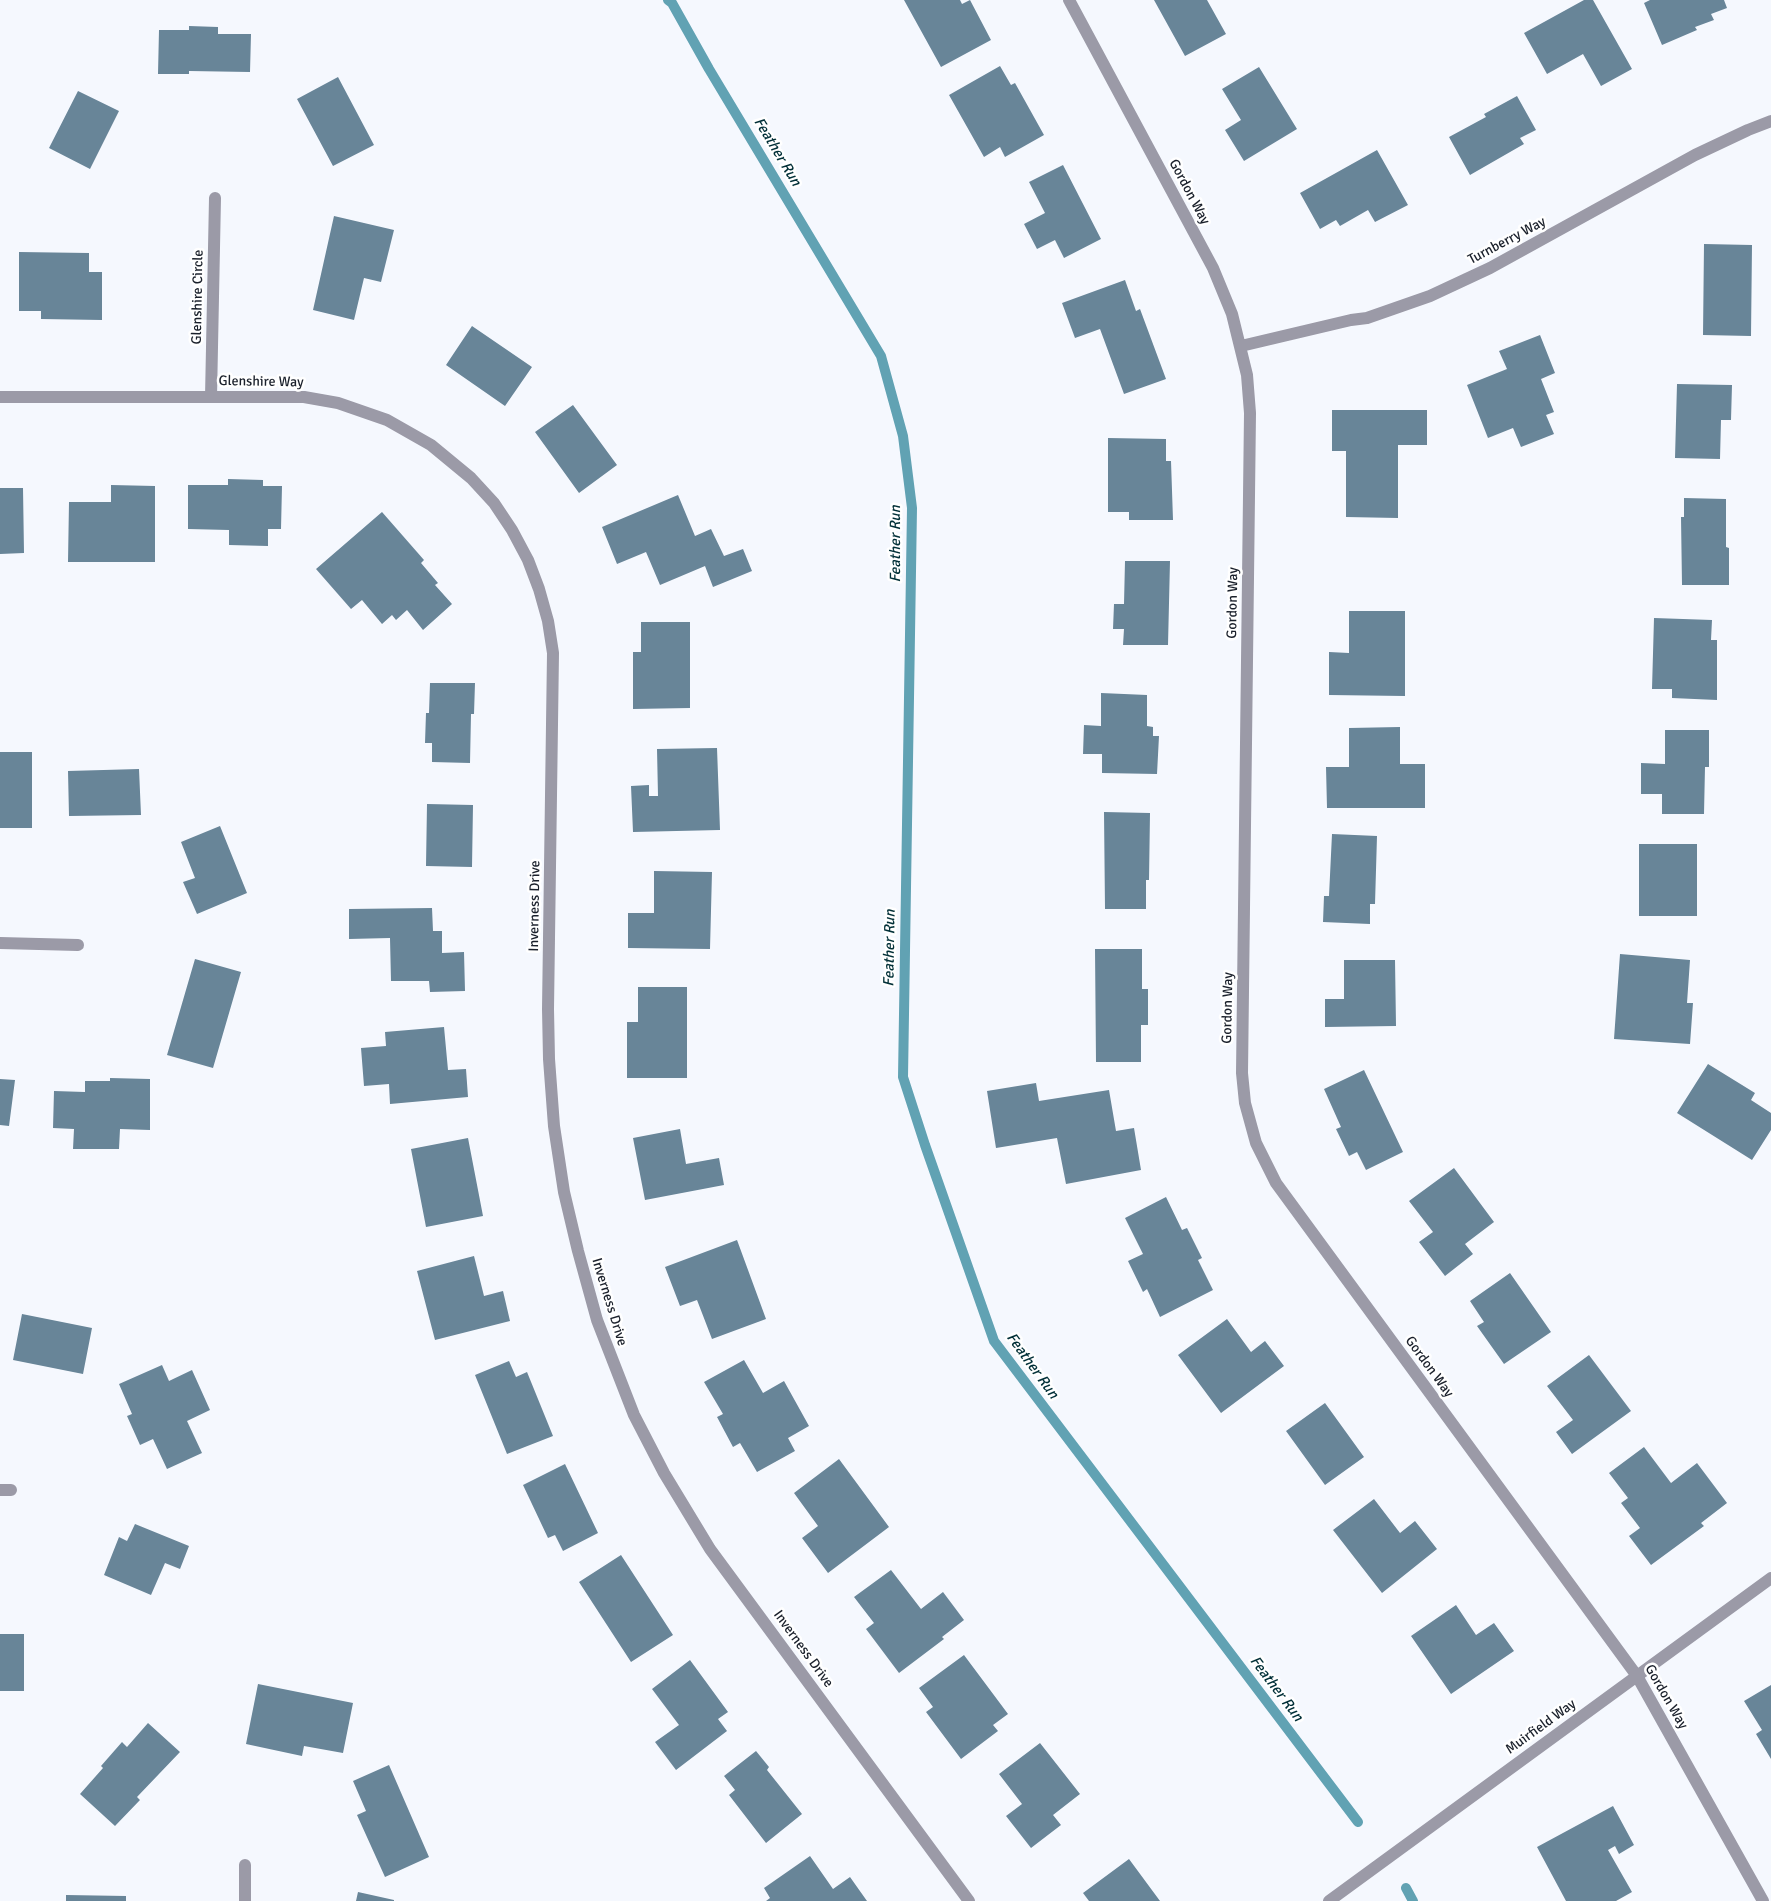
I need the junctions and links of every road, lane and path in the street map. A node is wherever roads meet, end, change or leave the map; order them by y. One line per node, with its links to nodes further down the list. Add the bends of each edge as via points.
1 (1069, 0): 4 (street, Gordon Way, via 1213,268)
2 (1771, 121): 4 (street, Turnberry Way, via 1695,155 1490,268 1430,296 1367,318)
3 (214, 198): 6 (street, Glenshire Circle)
4 (1241, 346): 11 (street, Gordon Way, via 1250,413 1242,1073 1251,1129 1276,1183)
5 (0, 397): 6 (street, Glenshire Way)
6 (211, 397): 7 (street, Glenshire Way, via 304,397 338,403 387,420 431,445 471,478 494,503 528,560)
7 (544, 605): 14 (street, Inverness Drive, via 553,653 554,685 548,1008 551,1091 566,1200 597,1320 634,1414 664,1473 710,1549)
8 (0, 943): 9 (street)
9 (78, 945)
10 (1771, 1578): 11 (street, Muirfield Way)
11 (1637, 1676): 15 (street, Muirfield Way); 16 (street, Gordon Way)
12 (245, 1865): 13 (street)
13 (245, 1901)
14 (969, 1901)
15 (1329, 1901)
16 (1763, 1901)

